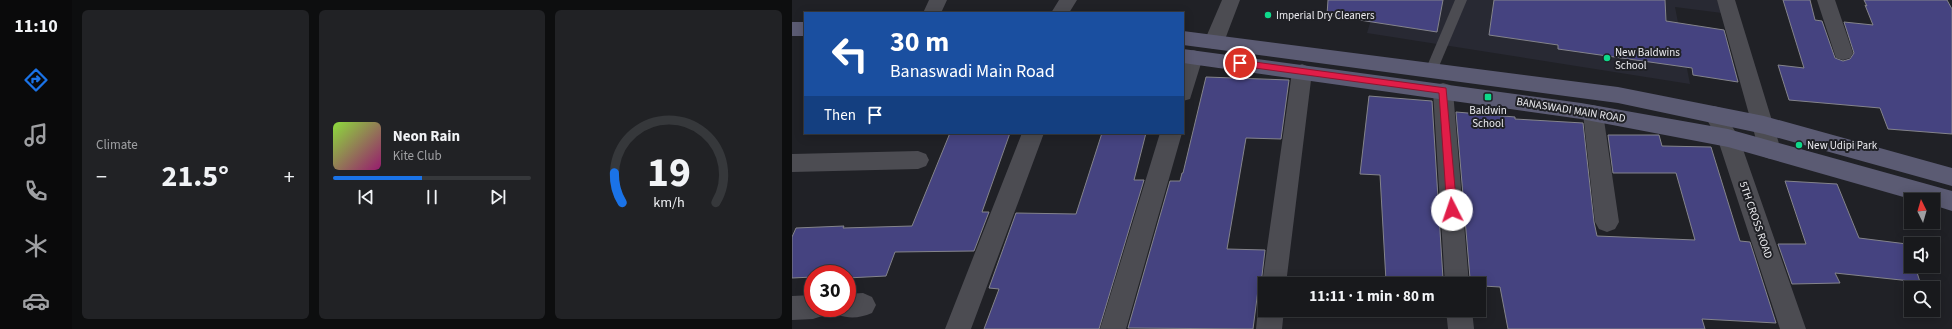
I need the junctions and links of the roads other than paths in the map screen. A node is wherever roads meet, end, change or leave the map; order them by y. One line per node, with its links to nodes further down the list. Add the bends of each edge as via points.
1 (938, 0): 7 (street)
2 (1068, 0): 8 (street)
3 (1231, 0): 12 (street)
4 (1461, 0): 15 (lane)
5 (1726, 0): 21 (street)
6 (1826, 0): 13 (street)
7 (932, 12)
8 (1061, 12)
9 (792, 29): 10 (main road)
10 (804, 29)
11 (1184, 38): 12 (main road, BANASWADI MAIN ROAD)
12 (1214, 42): 15 (main road, BANASWADI MAIN ROAD)
13 (1843, 53)
14 (1188, 56): 16 (main road, BANASWADI MAIN ROAD); 17 (street)
15 (1431, 71): 20 (main road, BANASWADI MAIN ROAD, via 1618,95)
16 (1302, 72): 18 (main road, BANASWADI MAIN ROAD); 31 (street)
17 (1184, 86)
18 (1443, 91): 19 (main road, BANASWADI MAIN ROAD); 32 (street)
19 (1593, 113): 24 (main road, BANASWADI MAIN ROAD); 30 (street)
20 (1714, 114): 21 (main road, BANASWADI MAIN ROAD); 24 (street, 5TH CROSS ROAD)
21 (1764, 125): 25 (street); 28 (main road, BANASWADI MAIN ROAD)
22 (1033, 134): 37 (street)
23 (1171, 134): 38 (street)
24 (1728, 138): 25 (main road, BANASWADI MAIN ROAD); 41 (street, 5TH CROSS ROAD)
25 (1770, 150): 29 (main road, BANASWADI MAIN ROAD)
26 (918, 160): 27 (street)
27 (792, 164)
28 (1952, 177)
29 (1952, 201)
30 (1608, 222)
31 (1275, 277)
32 (1457, 277)
33 (804, 307): 34 (street)
34 (792, 308)
35 (1270, 317): 39 (street)
36 (1460, 317): 40 (street)
37 (958, 329)
38 (1113, 329)
39 (1268, 329)
40 (1461, 329)
41 (1793, 329)

